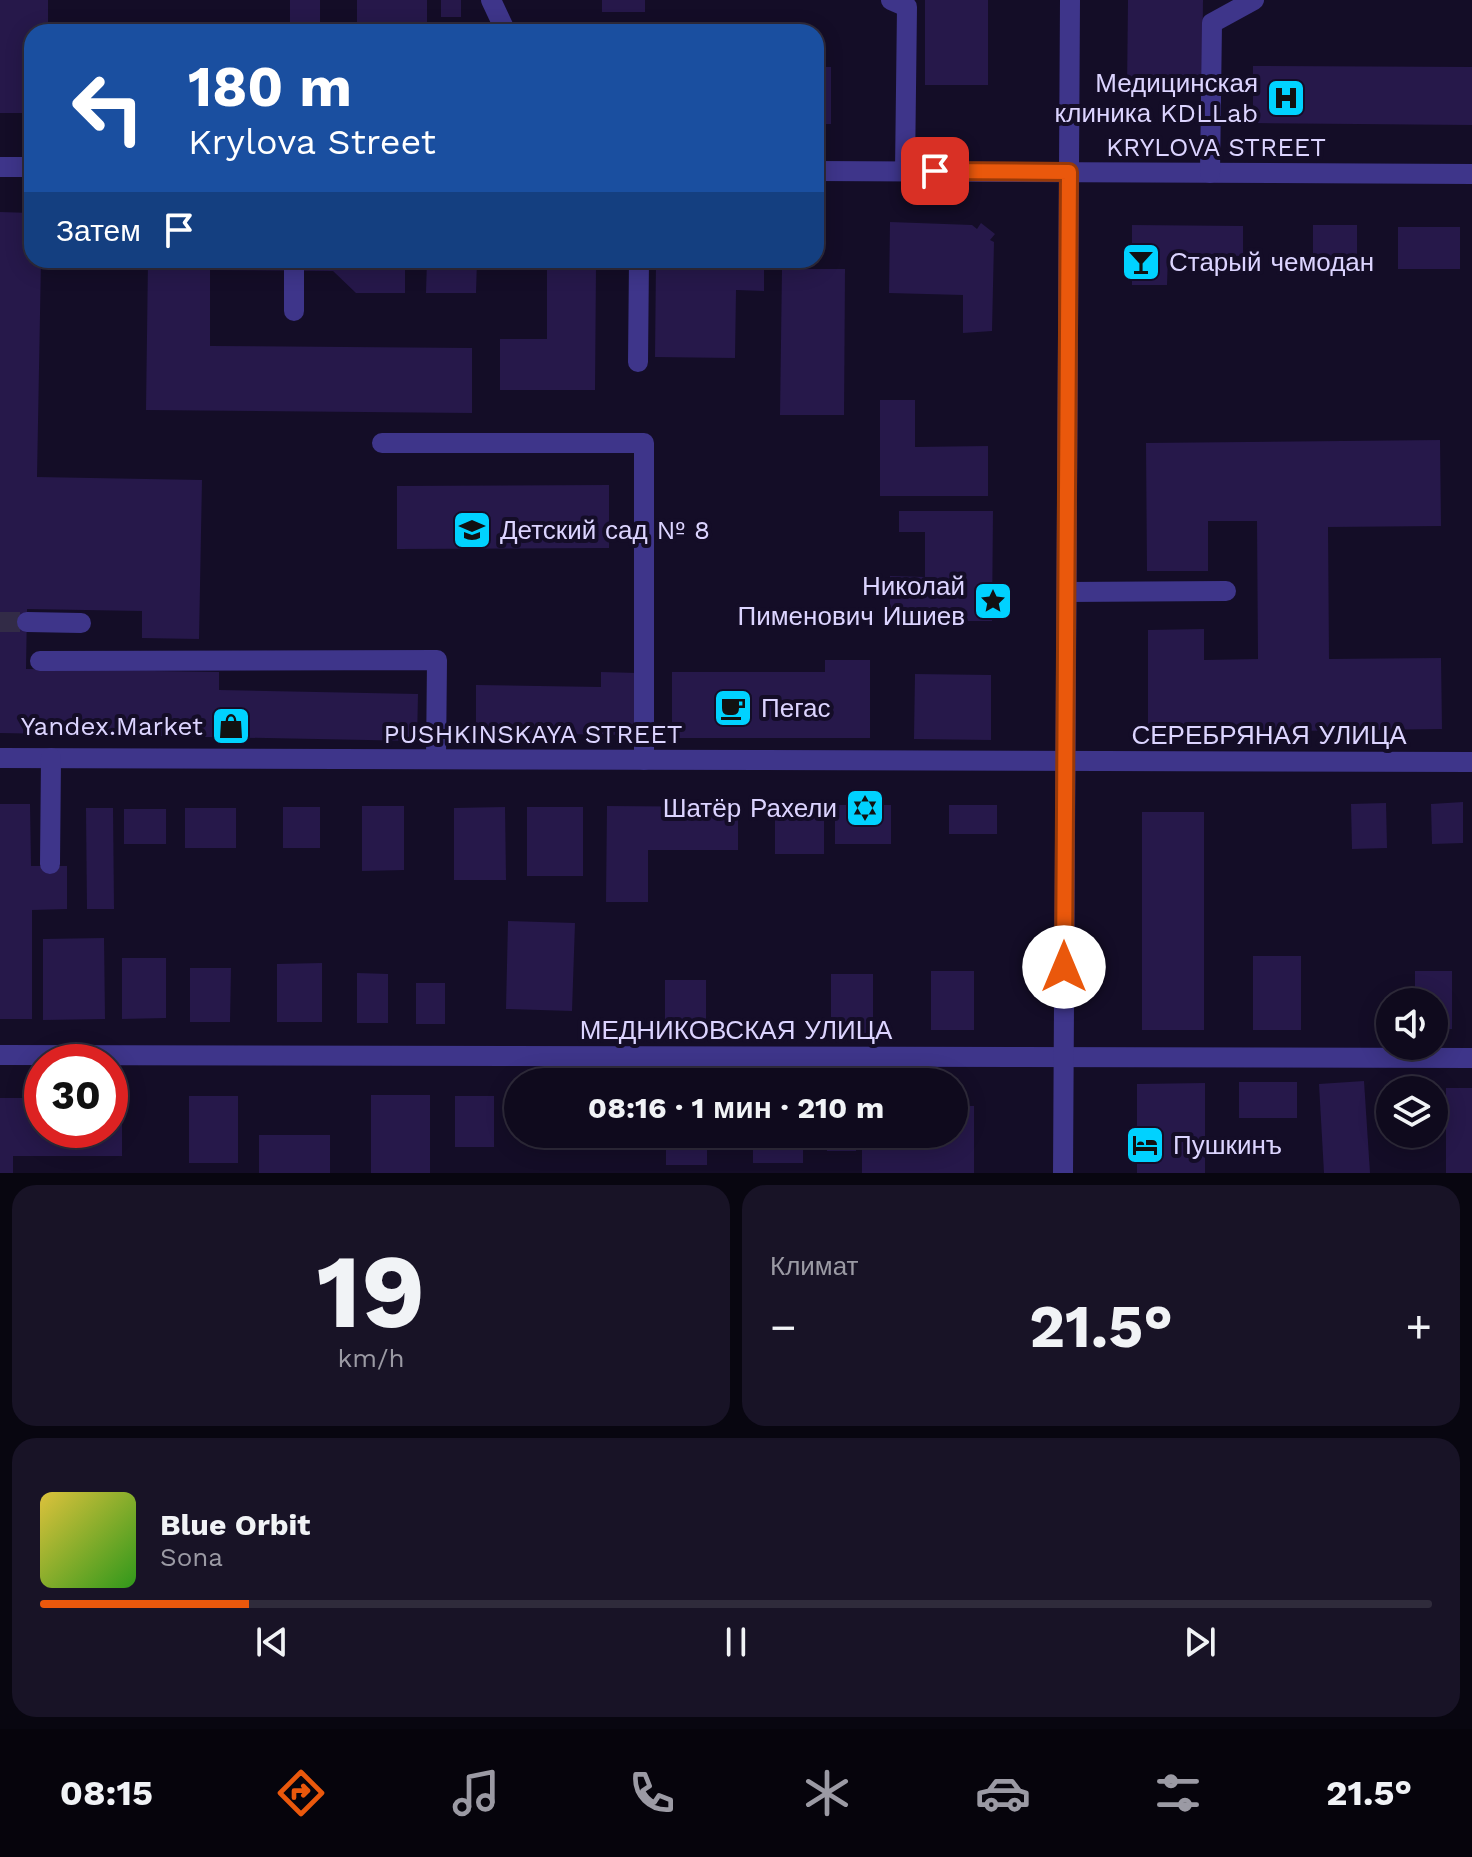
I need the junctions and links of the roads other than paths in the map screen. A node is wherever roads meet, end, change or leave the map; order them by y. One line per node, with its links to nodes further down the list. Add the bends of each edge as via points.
1 (491, 0): 5 (street)
2 (891, 0): 9 (street, via 907,7)
3 (1070, 0): 10 (street)
4 (1254, 0): 11 (street, via 1212,23)
5 (502, 24)
6 (0, 167): 7 (street)
7 (24, 167)
8 (824, 171): 9 (street, KRYLOVA STREET)
9 (905, 171): 10 (street, KRYLOVA STREET)
10 (1069, 172): 11 (street, KRYLOVA STREET); 19 (street)
11 (1210, 173): 12 (street, KRYLOVA STREET)
12 (1472, 174)
13 (639, 268): 16 (street)
14 (294, 270): 15 (street)
15 (294, 311)
16 (638, 362)
17 (382, 443): 26 (street, via 644,443)
18 (1226, 591): 19 (street)
19 (1067, 592): 27 (street)
20 (27, 622): 21 (street)
21 (81, 623)
22 (40, 661): 25 (street, via 437,660)
23 (0, 758): 24 (street, PUSHKINSKAYA STREET)
24 (51, 758): 25 (street, PUSHKINSKAYA STREET); 29 (street)
25 (436, 759): 26 (street, PUSHKINSKAYA STREET)
26 (644, 760): 27 (street, PUSHKINSKAYA STREET)
27 (1066, 761): 28 (street, СЕРЕБРЯНАЯ УЛИЦА); 31 (street)
28 (1472, 762)
29 (50, 864)
30 (0, 1055): 31 (street, МЕДНИКОВСКАЯ УЛИЦА)
31 (1064, 1057): 32 (street, МЕДНИКОВСКАЯ УЛИЦА); 33 (street)
32 (1472, 1058)
33 (1063, 1173)

